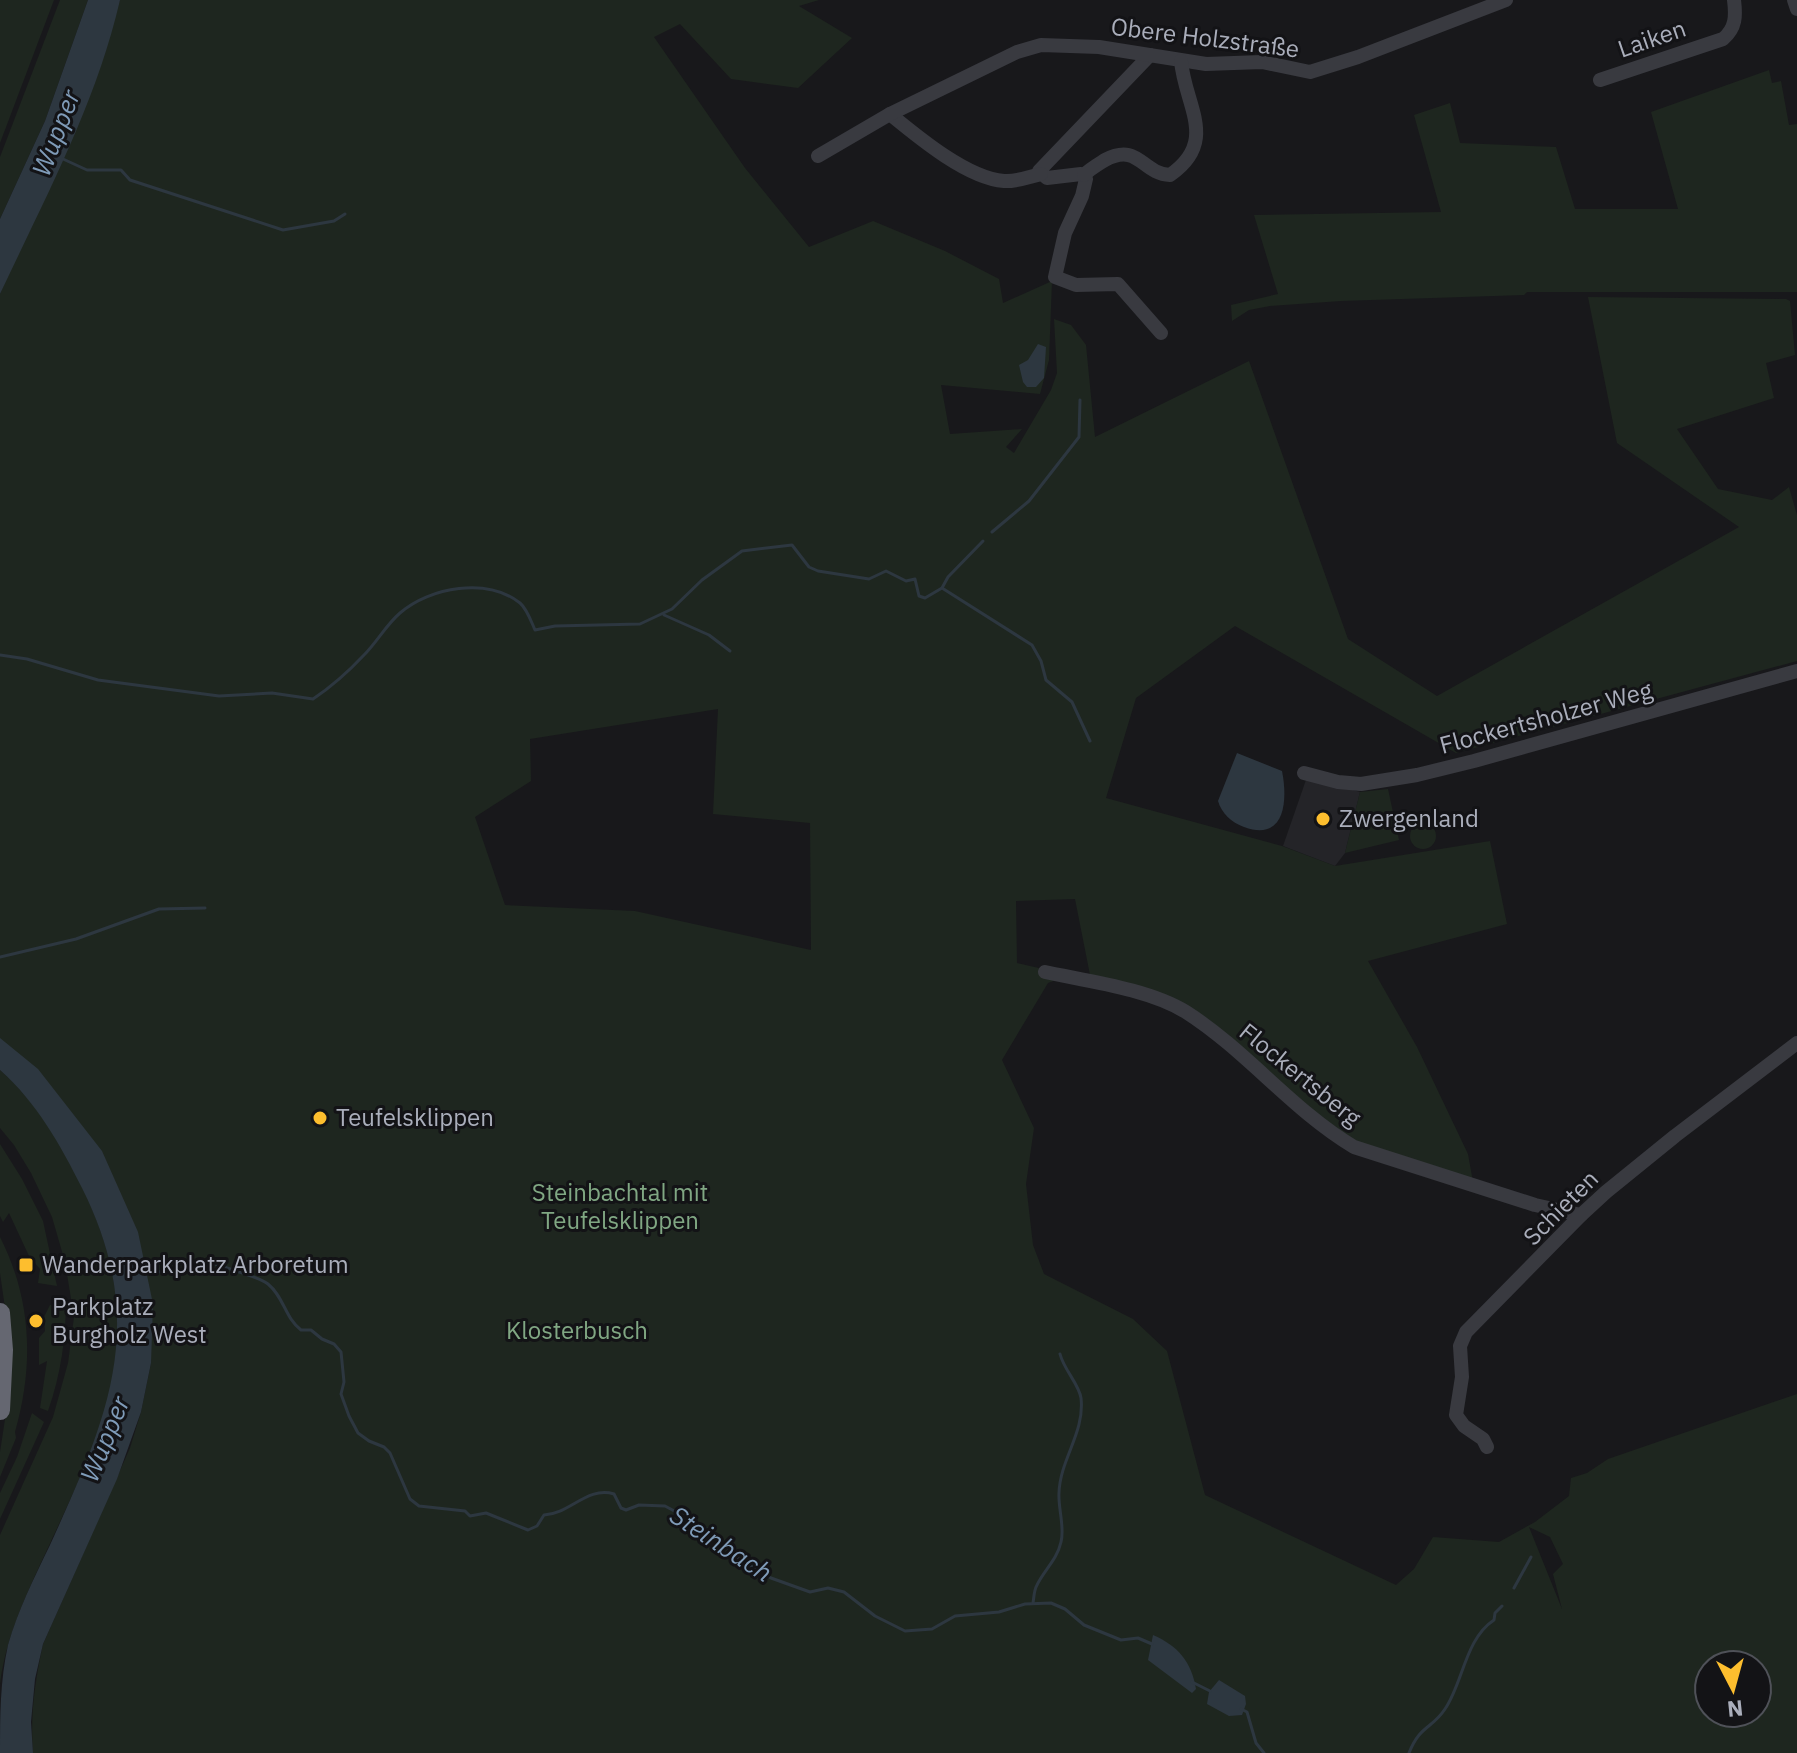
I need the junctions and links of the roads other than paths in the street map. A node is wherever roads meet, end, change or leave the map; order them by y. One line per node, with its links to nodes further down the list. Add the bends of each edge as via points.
1 (1506, 0): 6 (street, Obere Holzstraße, via 1320,70 1262,62)
2 (1734, 0): 7 (street, Laiken, via 1735,21 1723,39)
3 (1794, 0): 4 (street)
4 (1797, 9)
5 (1150, 55): 6 (street, Obere Holzstraße); 8 (street, Obere Holzstraße, via 1041,45); 10 (street, via 1041,166)
6 (1181, 61): 11 (street, via 1198,131 1180,167 1163,175 1121,154)
7 (1600, 80)
8 (890, 114): 9 (street, Obere Holzstraße); 10 (street, via 947,156 989,178 1010,181)
9 (818, 156)
10 (1041, 174): 11 (street, via 1052,179)
11 (1084, 175): 12 (street, via 1086,185 1065,233 1055,277 1076,285 1118,284)
12 (1161, 333)
13 (1797, 671): 14 (street, Flockertsholzer Weg, via 1417,775 1361,784)
14 (1304, 773)
15 (1045, 972): 17 (street, Flockertsberg, via 1154,998 1184,1011 1354,1147)
16 (1797, 1043): 17 (street, Schieten)
17 (1581, 1215): 20 (street, Schieten, via 1462,1340 1456,1415)
18 (0, 1313): 19 (highway)
19 (0, 1410)
20 (1487, 1447)

